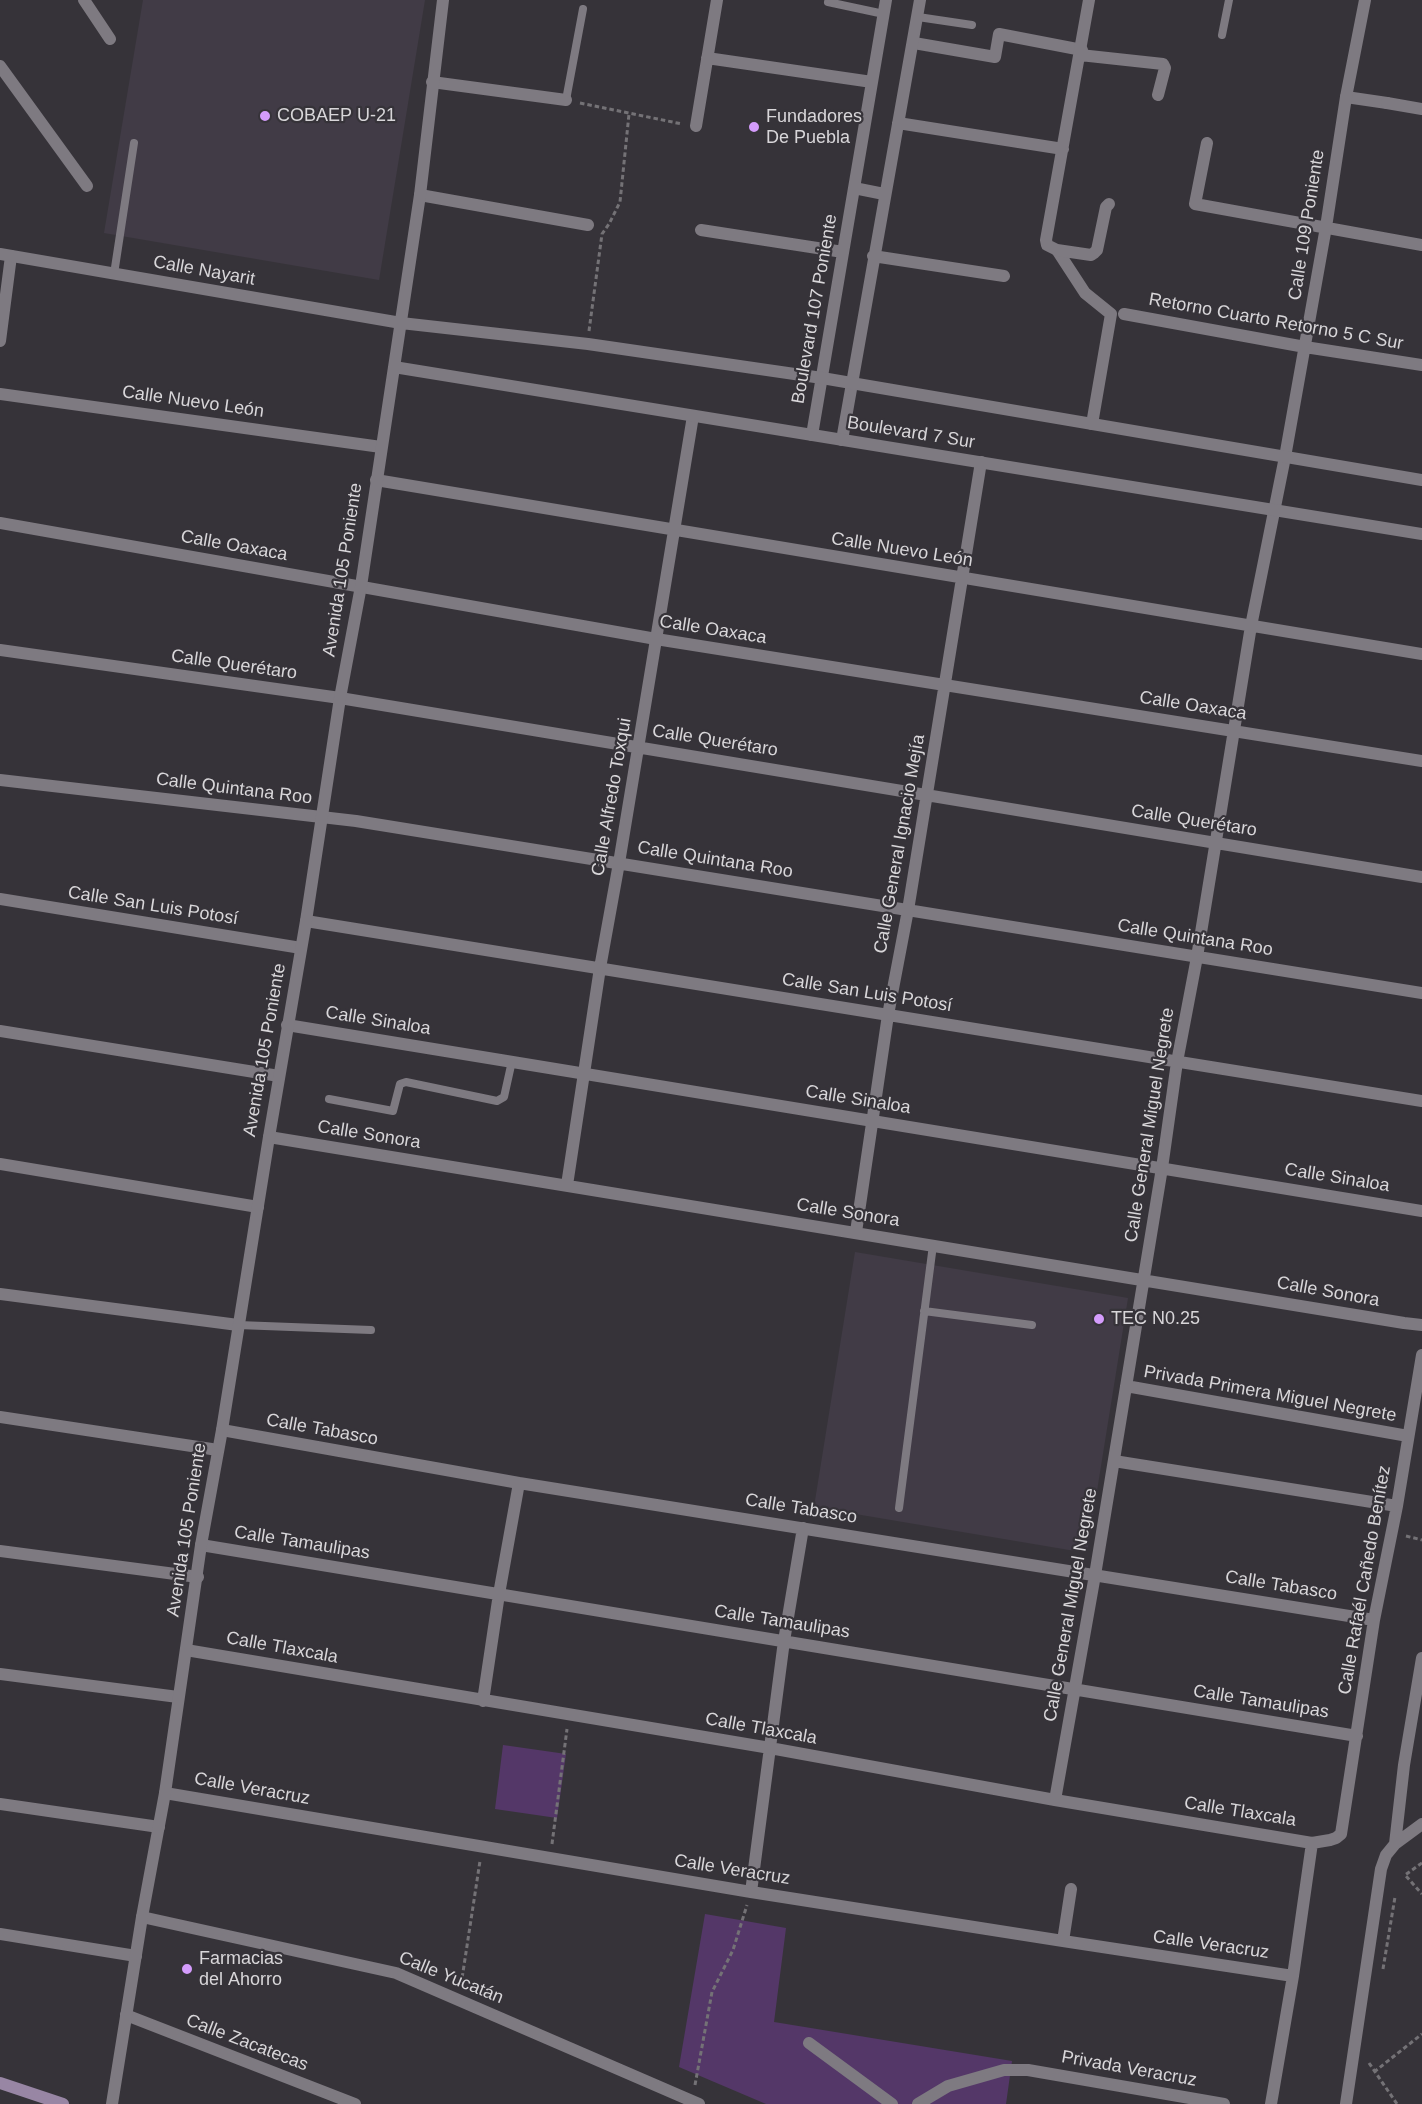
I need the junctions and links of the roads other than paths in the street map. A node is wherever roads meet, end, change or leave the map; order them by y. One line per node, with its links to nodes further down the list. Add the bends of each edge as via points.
1 (84, 0): 15 (street)
2 (443, 0): 20 (street, Avenida 105 Poniente)
3 (717, 0): 18 (street)
4 (886, 0): 11 (street, Boulevard 107 Poniente)
5 (920, 0): 12 (street)
6 (1089, 0): 17 (street)
7 (1229, 0): 14 (lane)
8 (1365, 0): 23 (street, Calle 109 Poniente)
9 (828, 2): 11 (lane)
10 (583, 9): 24 (lane)
11 (884, 14): 21 (street, Boulevard 107 Poniente)
12 (918, 17): 13 (lane); 16 (street)
13 (972, 25)
14 (1222, 35)
15 (110, 39)
16 (914, 44): 17 (street, via 995,57 999,34); 26 (street)
17 (1081, 52): 22 (street, via 1163,64); 30 (street)
18 (706, 58): 21 (street); 27 (street)
19 (0, 66): 31 (street)
20 (432, 82): 24 (street); 34 (street, Avenida 105 Poniente)
21 (872, 82): 32 (street, Boulevard 107 Poniente)
22 (1158, 94)
23 (1346, 97): 25 (street); 37 (street, Calle 109 Poniente)
24 (566, 100)
25 (1422, 109)
26 (898, 123): 30 (street); 33 (street)
27 (696, 126)
28 (134, 143): 44 (lane)
29 (1207, 143): 37 (street, via 1196,204)
30 (1063, 149): 40 (street, via 1046,240)
31 (87, 186)
32 (854, 188): 33 (street); 41 (street, Boulevard 107 Poniente)
33 (884, 194): 43 (street)
34 (420, 195): 36 (street); 47 (street, Avenida 105 Poniente)
35 (1109, 204): 40 (street, via 1094,254)
36 (588, 225)
37 (1326, 227): 39 (street); 49 (street, Calle 109 Poniente)
38 (701, 230): 41 (street)
39 (1422, 245)
40 (1052, 247): 56 (street, via 1085,293 1111,314)
41 (843, 252): 52 (street, Boulevard 107 Poniente)
42 (5, 255): 44 (street, Calle Nayarit); 48 (street)
43 (873, 256): 45 (street); 53 (street)
44 (114, 274): 47 (street, Calle Nayarit)
45 (1004, 276)
46 (1124, 314): 49 (street, Retorno Cuarto Retorno 5 C Sur)
47 (401, 323): 51 (street, Avenida 105 Poniente); 52 (street, via 588,344)
48 (0, 341)
49 (1305, 347): 50 (street, Retorno Cuarto Retorno 5 C Sur); 60 (street, Calle 109 Poniente)
50 (1422, 365)
51 (394, 367): 55 (street, Boulevard 7 Sur); 59 (street, Avenida 105 Poniente)
52 (822, 378): 53 (street); 57 (street, Boulevard 107 Poniente)
53 (852, 383): 56 (street); 58 (street)
54 (0, 394): 59 (street, Calle Nuevo León)
55 (693, 416): 57 (street, Boulevard 7 Sur); 66 (street, Calle Alfredo Toxqui)
56 (1092, 424): 60 (street)
57 (812, 435): 58 (street, Boulevard 7 Sur)
58 (842, 440): 61 (street, Boulevard 7 Sur)
59 (381, 447): 62 (street, Avenida 105 Poniente)
60 (1285, 457): 63 (street); 64 (street, Calle General Miguel Negrete)
61 (981, 462): 64 (street, Boulevard 7 Sur); 68 (street, Calle General Ignacio Mejía)
62 (376, 480): 66 (street, Calle Nuevo León); 69 (street, Avenida 105 Poniente)
63 (1422, 480)
64 (1274, 511): 67 (street, Boulevard 7 Sur); 70 (street, Calle General Miguel Negrete)
65 (0, 523): 69 (street, Calle Oaxaca)
66 (674, 530): 68 (street, Calle Nuevo León); 71 (street, Calle Alfredo Toxqui)
67 (1422, 534)
68 (962, 578): 70 (street, Calle Nuevo León); 74 (street, Calle General Ignacio Mejía)
69 (361, 586): 71 (street, Calle Oaxaca); 75 (street, Avenida 105 Poniente)
70 (1251, 626): 73 (street, Calle Nuevo León); 76 (street, Calle General Miguel Negrete)
71 (656, 639): 74 (street, Calle Oaxaca); 77 (street, Calle Alfredo Toxqui)
72 (0, 650): 75 (street, Calle Querétaro)
73 (1422, 654)
74 (944, 685): 76 (street, Calle Oaxaca); 80 (street, Calle General Ignacio Mejía)
75 (340, 698): 77 (street, Calle Querétaro); 81 (street, Avenida 105 Poniente)
76 (1233, 731): 78 (street, Calle Oaxaca); 82 (street, Calle General Miguel Negrete)
77 (638, 747): 80 (street, Calle Querétaro); 83 (street, Calle Alfredo Toxqui)
78 (1422, 761)
79 (0, 780): 81 (street, Calle Quintana Roo)
80 (927, 795): 82 (street, Calle Querétaro); 86 (street, Calle General Ignacio Mejía)
81 (322, 817): 83 (street, Calle Quintana Roo); 87 (street, Avenida 105 Poniente)
82 (1215, 843): 84 (street, Calle Querétaro); 89 (street, Calle General Miguel Negrete)
83 (619, 863): 86 (street, Calle Quintana Roo); 90 (street, Calle Alfredo Toxqui)
84 (1422, 877)
85 (0, 899): 88 (street, Calle San Luis Potosí)
86 (908, 910): 89 (street, Calle Quintana Roo); 92 (street, Calle General Ignacio Mejía)
87 (306, 921): 88 (street, Avenida 105 Poniente); 90 (street, Calle San Luis Potosí)
88 (301, 948): 93 (street, Avenida 105 Poniente)
89 (1197, 957): 91 (street, Calle Quintana Roo); 96 (street, Calle General Miguel Negrete)
90 (600, 968): 92 (street, Calle San Luis Potosí); 97 (street, Calle Alfredo Toxqui)
91 (1422, 993)
92 (888, 1015): 96 (street, Calle San Luis Potosí); 101 (street, Calle General Ignacio Mejía)
93 (287, 1025): 95 (street, Calle Sinaloa); 98 (street, Avenida 105 Poniente)
94 (0, 1031): 98 (street)
95 (512, 1062): 97 (street, Calle Sinaloa); 99 (lane, via 504,1097 497,1101 406,1082 400,1084 395,1108 390,1112)
96 (1177, 1062): 100 (street, Calle San Luis Potosí); 104 (street, Calle General Miguel Negrete)
97 (585, 1073): 101 (street, Calle Sinaloa); 105 (street, Calle Alfredo Toxqui)
98 (279, 1076): 102 (street, Avenida 105 Poniente)
99 (329, 1099)
100 (1422, 1101)
101 (874, 1121): 104 (street, Calle Sinaloa); 108 (street, Calle General Ignacio Mejía)
102 (269, 1137): 105 (street, Calle Sonora); 106 (street, Avenida 105 Poniente)
103 (0, 1164): 106 (street)
104 (1162, 1168): 107 (street, Calle Sinaloa); 110 (street, Calle General Miguel Negrete)
105 (567, 1185): 108 (street, Calle Sonora)
106 (258, 1207): 113 (street, Avenida 105 Poniente)
107 (1422, 1210)
108 (856, 1232): 109 (street, Calle Sonora)
109 (933, 1245): 110 (street, Calle Sonora); 112 (lane)
110 (1144, 1279): 115 (street, Calle Sonora); 118 (street, Calle General Miguel Negrete)
111 (0, 1294): 113 (street)
112 (924, 1311): 114 (lane); 126 (lane)
113 (238, 1325): 116 (lane); 120 (street, Avenida 105 Poniente)
114 (1032, 1325)
115 (1422, 1325)
116 (371, 1330)
117 (1422, 1355): 121 (street, Calle Rafaél Cañedo Benítez)
118 (1126, 1386): 121 (street, Privada Primera Miguel Negrete); 123 (street, Calle General Miguel Negrete)
119 (0, 1417): 122 (street)
120 (222, 1430): 122 (street, Avenida 105 Poniente); 124 (street, Calle Tabasco)
121 (1408, 1436): 125 (street, Calle Rafaél Cañedo Benítez)
122 (218, 1450): 128 (street, Avenida 105 Poniente)
123 (1114, 1461): 125 (street); 130 (street, Calle General Miguel Negrete)
124 (519, 1483): 127 (street, Calle Tabasco); 132 (street)
125 (1397, 1506): 133 (street, Calle Rafaél Cañedo Benítez)
126 (899, 1508)
127 (803, 1528): 130 (street, Calle Tabasco); 134 (street)
128 (201, 1545): 131 (street, Avenida 105 Poniente); 132 (street, Calle Tamaulipas)
129 (0, 1551): 131 (street)
130 (1095, 1575): 133 (street, Calle Tabasco); 138 (street, Calle General Miguel Negrete)
131 (198, 1577): 135 (street, Avenida 105 Poniente)
132 (499, 1594): 134 (street, Calle Tamaulipas); 140 (street)
133 (1374, 1620): 141 (street, Calle Rafaél Cañedo Benítez)
134 (784, 1641): 138 (street, Calle Tamaulipas); 142 (street)
135 (186, 1650): 139 (street, Avenida 105 Poniente); 140 (street, Calle Tlaxcala)
136 (1422, 1658): 150 (street)
137 (0, 1674): 139 (street)
138 (1075, 1689): 141 (street, Calle Tamaulipas); 144 (street, Calle General Miguel Negrete)
139 (178, 1697): 143 (street, Avenida 105 Poniente)
140 (483, 1701): 142 (street, Calle Tlaxcala)
141 (1357, 1736): 148 (street, Calle Rafaél Cañedo Benítez, via 1341,1834)
142 (770, 1748): 144 (street, Calle Tlaxcala); 152 (street)
143 (165, 1793): 147 (street, Avenida 105 Poniente); 152 (street, Calle Veracruz)
144 (1055, 1800): 149 (street, Calle Tlaxcala)
145 (0, 1804): 147 (street)
146 (1422, 1824): 150 (street)
147 (159, 1827): 153 (street, Avenida 105 Poniente)
148 (1330, 1840): 149 (street, Calle Tlaxcala)
149 (1312, 1843): 157 (street)
150 (1395, 1844): 169 (street, via 1381,1869)
151 (1071, 1889): 155 (street)
152 (751, 1892): 155 (street, Calle Veracruz)
153 (142, 1917): 156 (street, Avenida 105 Poniente); 161 (street, Calle Yucatán, via 396,1973)
154 (0, 1934): 156 (street)
155 (1063, 1941): 157 (street, Calle Veracruz)
156 (136, 1956): 158 (street, Avenida 105 Poniente)
157 (1293, 1976): 168 (street)
158 (126, 2015): 163 (street, Avenida 105 Poniente); 164 (street, Calle Zacatecas)
159 (809, 2043): 165 (street)
160 (0, 2083): 162 (main road)
161 (696, 2103)
162 (63, 2104)
163 (112, 2104)
164 (355, 2104)
165 (892, 2104)
166 (918, 2104): 167 (street, Privada Veracruz, via 948,2085 1004,2070 1028,2070)
167 (1224, 2104)
168 (1271, 2104)
169 (1346, 2104)

